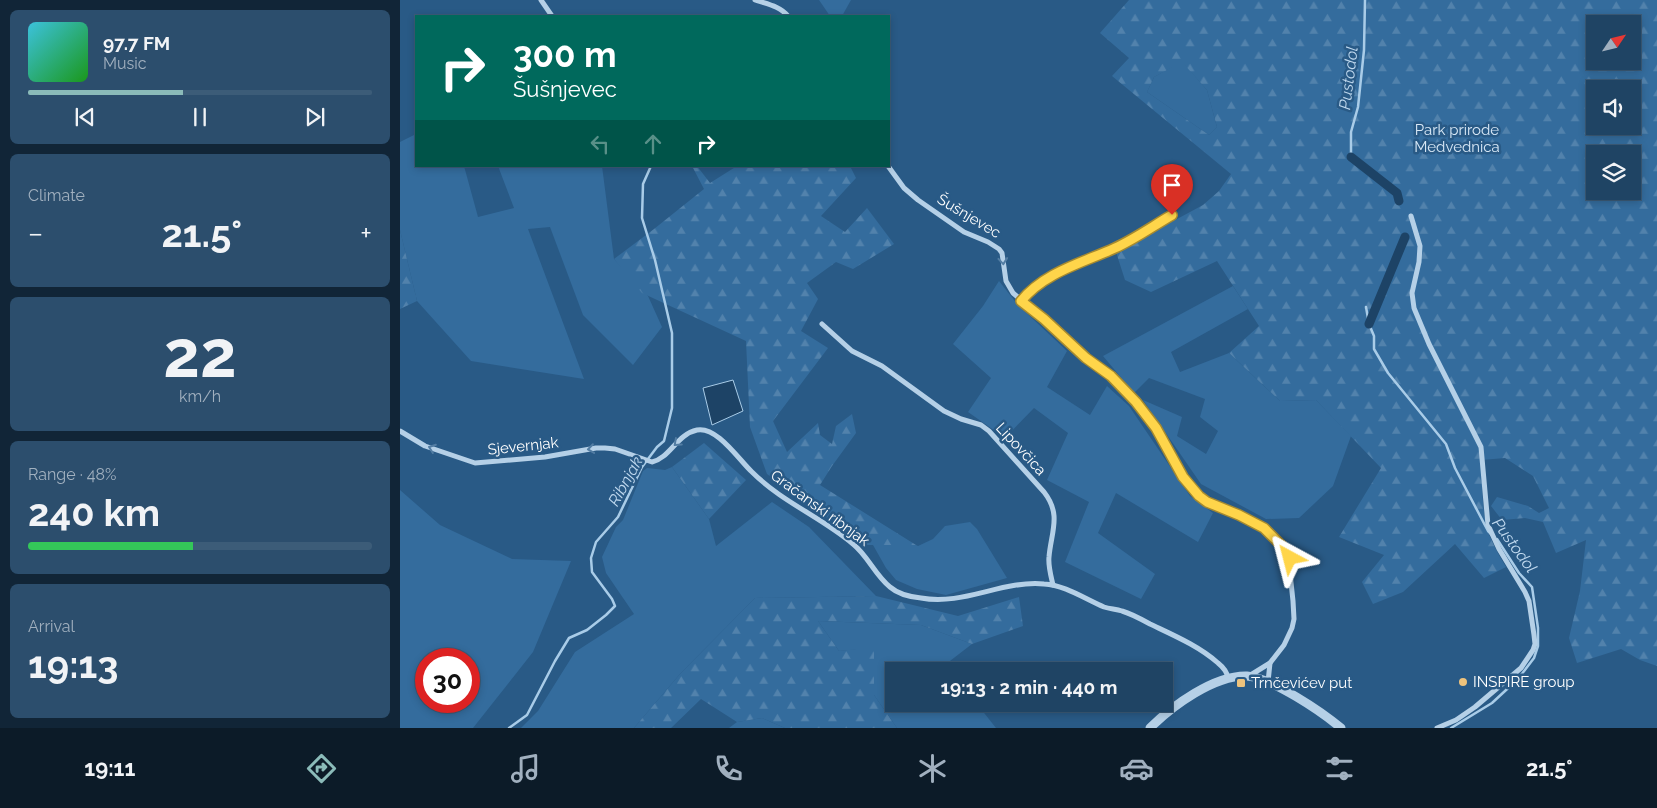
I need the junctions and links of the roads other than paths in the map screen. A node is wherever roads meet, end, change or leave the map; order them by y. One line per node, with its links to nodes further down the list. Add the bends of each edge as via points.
1 (541, 0): 3 (street)
2 (755, 0): 4 (street, via 781,9)
3 (551, 15)
4 (787, 15)
5 (889, 167): 8 (street, Šušnjevec, one-way to 8, via 904,188 918,200 964,232 1002,252 1006,281)
6 (1172, 215): 8 (street, via 1133,240 1051,276)
7 (1411, 216): 19 (street, via 1420,246 1412,293 1414,308 1428,344 1481,448 1488,525 1529,601 1535,644 1521,668 1497,689 1467,713)
8 (1021, 301): 13 (street, via 1111,376 1136,402 1156,428 1183,477 1199,496 1256,523 1287,551 1294,619 1288,638)
9 (822, 324): 12 (street, Lipovčica, via 852,352 882,366 944,411 989,431 1044,492 1055,513 1049,559)
10 (400, 431): 11 (street, Sjevernjak, one-way to 10, via 615,449 596,448 545,457 475,463 425,446)
11 (652, 462): 12 (street, Gračanski ribnjak, one-way to 11, via 999,588 940,600 898,592 882,579 852,543 782,498 712,433 697,430)
12 (1053, 585): 15 (street, Gračanski ribnjak, via 1122,611 1201,650 1224,668)
13 (1270, 663): 14 (street); 16 (street)
14 (1248, 676): 15 (street); 16 (street)
15 (1228, 678): 17 (street, via 1194,694)
16 (1268, 682): 18 (street)
17 (1150, 728)
18 (1341, 728)
19 (1437, 728)

